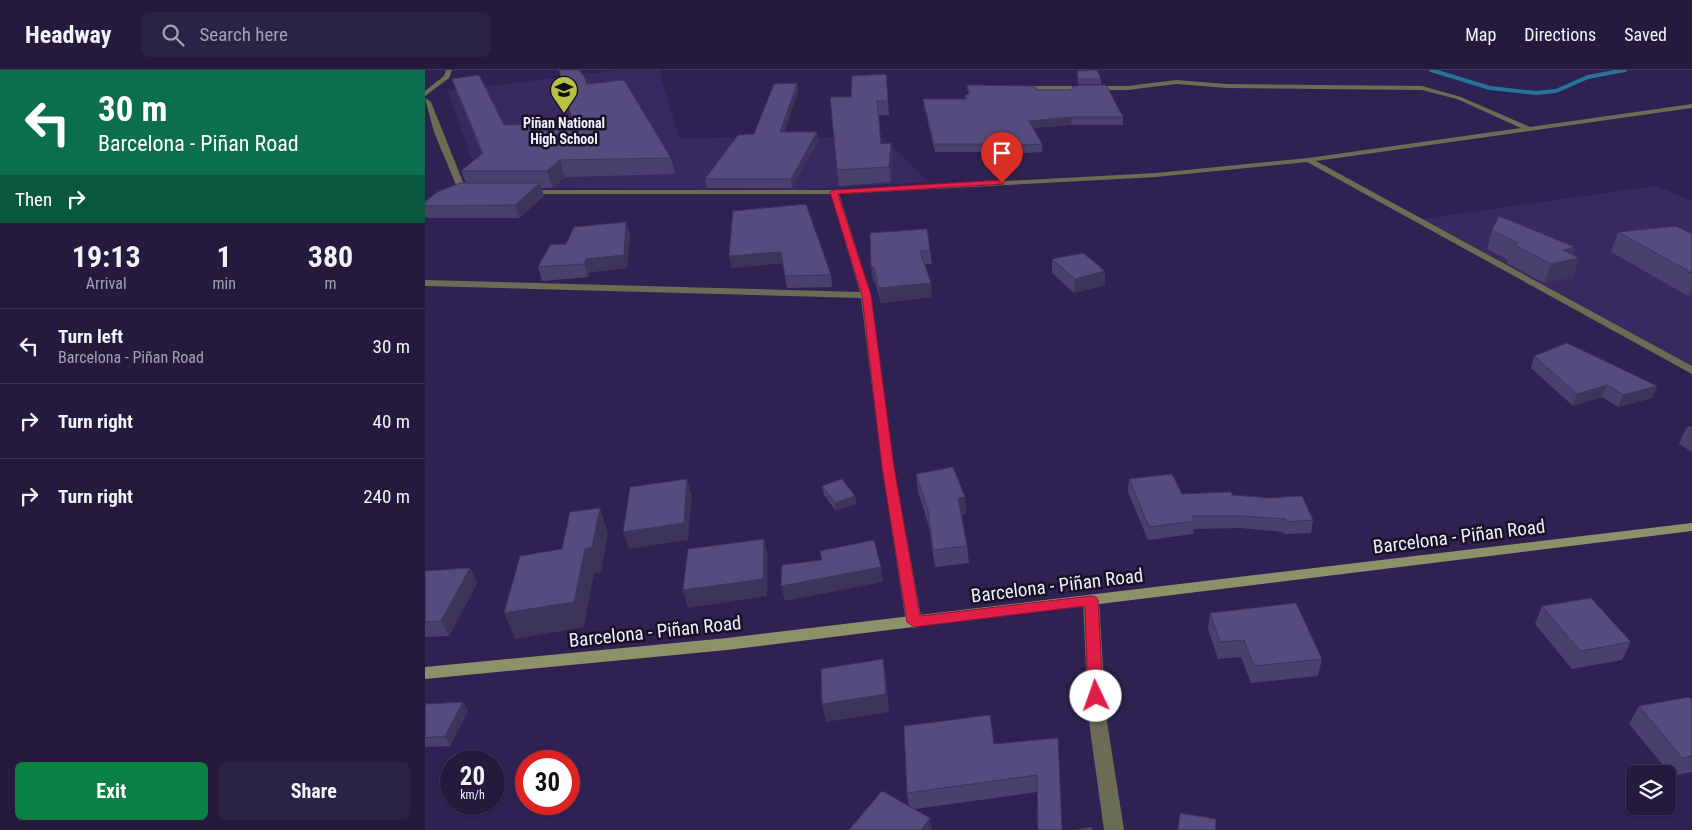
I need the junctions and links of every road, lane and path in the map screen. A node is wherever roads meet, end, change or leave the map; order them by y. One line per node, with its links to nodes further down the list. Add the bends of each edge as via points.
1 (449, 70): 3 (street, via 447,77)
2 (1009, 88): 6 (street, via 1128,88 1176,82 1227,86 1422,88 1459,98)
3 (425, 94)
4 (425, 100): 8 (street, via 459,194)
5 (1692, 106): 6 (street)
6 (1527, 128): 7 (street)
7 (1308, 160): 10 (street, via 1156,175); 13 (street)
8 (473, 192)
9 (513, 192): 10 (street)
10 (834, 192): 12 (street)
11 (425, 283): 12 (street)
12 (866, 295): 16 (street, via 888,467)
13 (1692, 371)
14 (1692, 528): 15 (main road, Barcelona - Piñan Road)
15 (1091, 600): 16 (main road, Barcelona - Piñan Road); 18 (street, via 1097,715)
16 (914, 622): 17 (main road, Barcelona - Piñan Road)
17 (425, 673)
18 (1114, 830)

